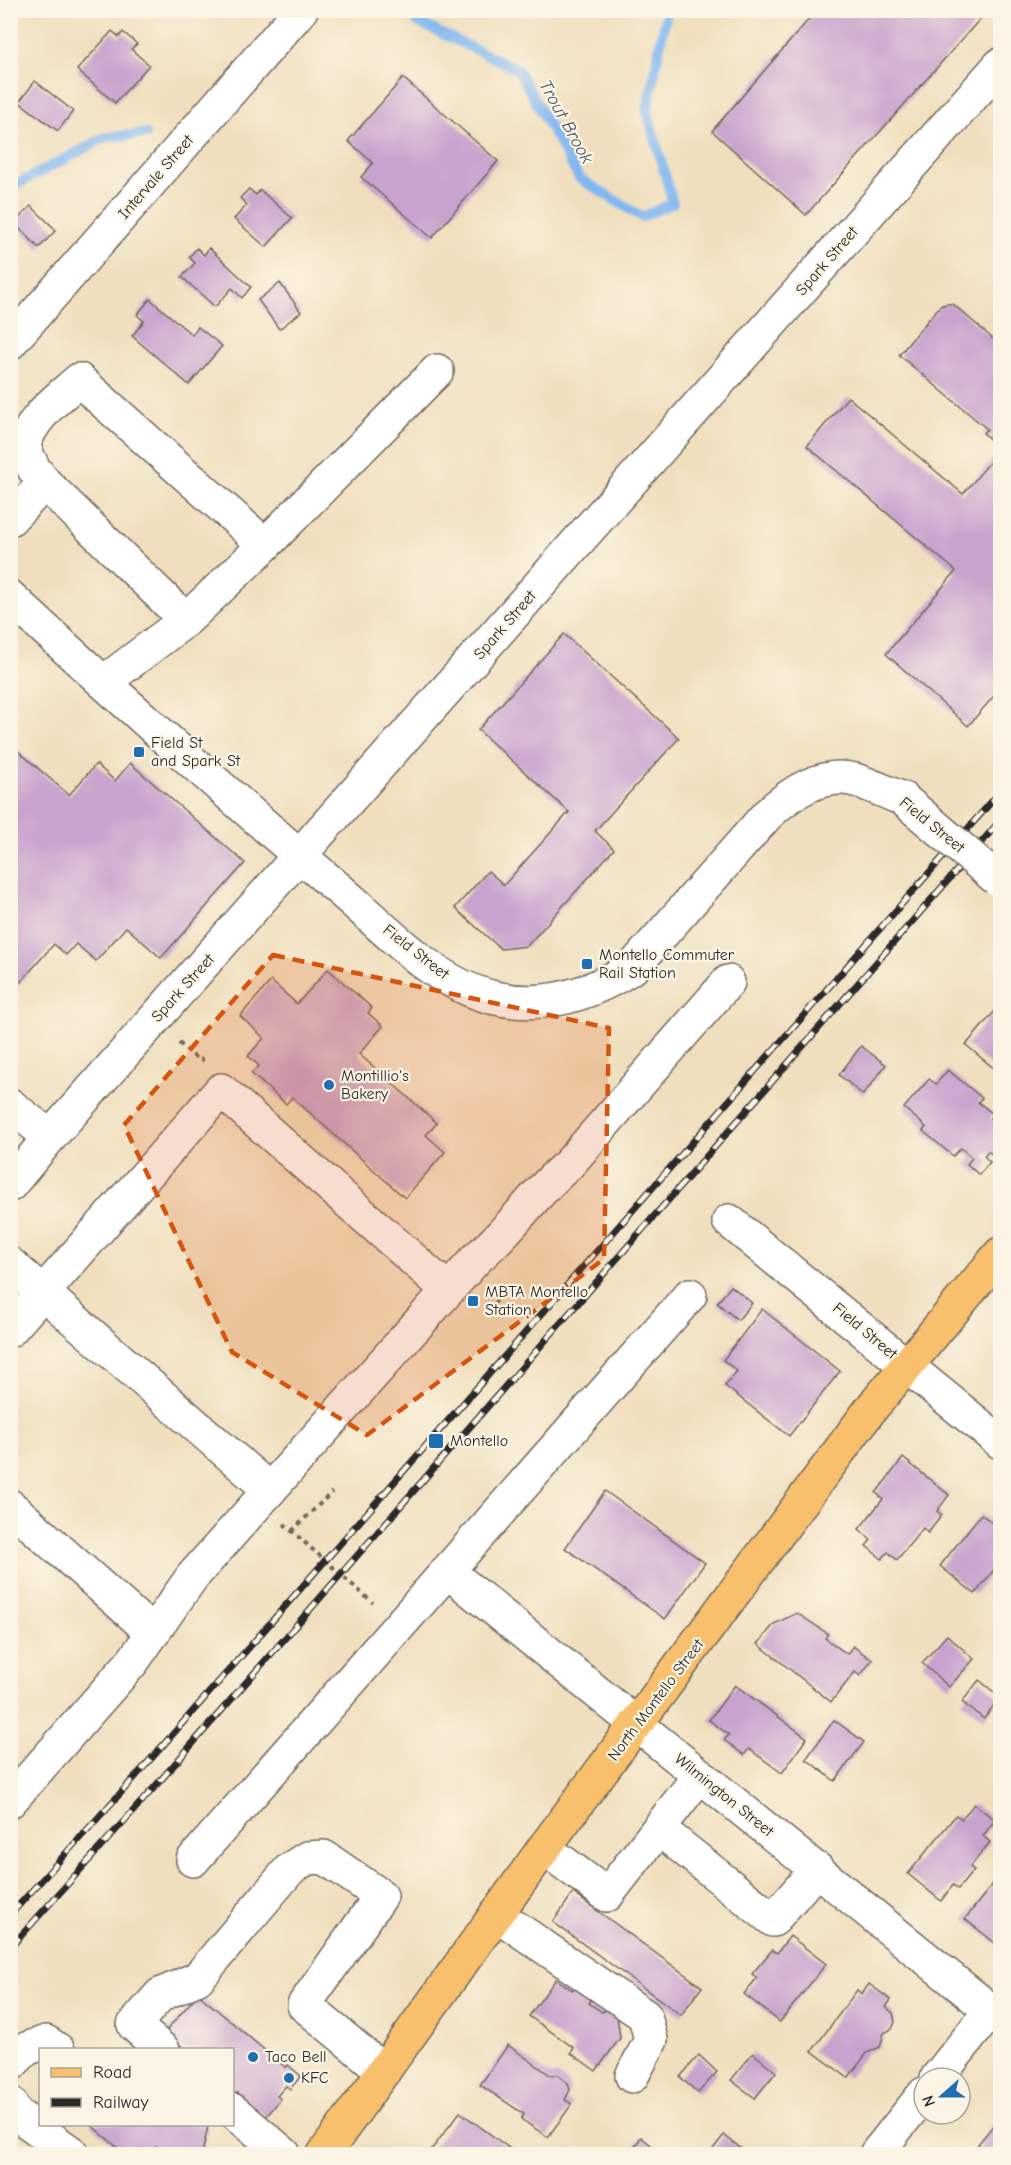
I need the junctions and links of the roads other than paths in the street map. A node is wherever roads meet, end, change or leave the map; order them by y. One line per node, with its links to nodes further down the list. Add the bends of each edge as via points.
1 (301, 10): 3 (street, Intervale Street)
2 (1000, 65): 11 (street, Spark Street)
3 (10, 343)
4 (437, 371): 7 (street)
5 (45, 483): 6 (street); 7 (street, via 23,446 29,427 79,380); 9 (street)
6 (10, 519)
7 (264, 544): 9 (street)
8 (10, 597): 10 (street, Field Street)
9 (186, 620): 10 (street)
10 (104, 682): 11 (street, Field Street)
11 (301, 857): 12 (street, Field Street, bridge, via 430,967 460,986 509,1000 549,1001 578,995 633,967 750,831 786,797 811,784 853,779 903,799); 15 (street, Spark Street)
12 (999, 881)
13 (728, 982): 20 (street, via 568,1165)
14 (10, 1105): 15 (street)
15 (50, 1137): 16 (street, Spark Street)
16 (10, 1185)
17 (729, 1221): 24 (street, Field Street)
18 (1000, 1254): 24 (main road, North Montello Street)
19 (10, 1264): 21 (street)
20 (447, 1290): 21 (street, via 221,1090); 26 (street)
21 (42, 1292): 23 (street); 26 (street)
22 (690, 1295): 28 (street)
23 (10, 1330)
24 (906, 1365): 25 (street, Field Street); 30 (main road, North Montello Street)
25 (1000, 1442)
26 (264, 1496): 29 (street, via 192,1577)
27 (10, 1506): 29 (street)
28 (447, 1571): 30 (street, Wilmington Street); 35 (street)
29 (153, 1633): 32 (street, via 134,1660)
30 (638, 1724): 31 (street, Wilmington Street); 34 (main road, North Montello Street)
31 (700, 1776): 33 (street); 36 (street, Wilmington Street)
32 (10, 1801)
33 (658, 1829): 34 (street, via 607,1895); 36 (street, via 773,1920)
34 (544, 1848): 37 (main road, North Montello Street)
35 (193, 1860)
36 (817, 1869): 38 (street, Wilmington Street)
37 (496, 1914): 43 (main road, North Montello Street); 44 (street, via 645,2016 651,2040)
38 (996, 2014): 42 (street)
39 (56, 2048): 41 (street, via 46,2042 26,2049)
40 (162, 2048): 43 (street, via 134,2025 160,1995 198,1978 298,1862 324,1857 381,1896 304,2005)
41 (10, 2065)
42 (948, 2066)
43 (384, 2071): 49 (main road, North Montello Street)
44 (632, 2076)
45 (10, 2103): 50 (street, via 15,2113)
46 (912, 2109): 53 (street)
47 (234, 2112): 52 (street)
48 (221, 2126): 51 (street)
49 (327, 2153)
50 (73, 2154)
51 (255, 2154)
52 (284, 2154)
53 (876, 2154)

